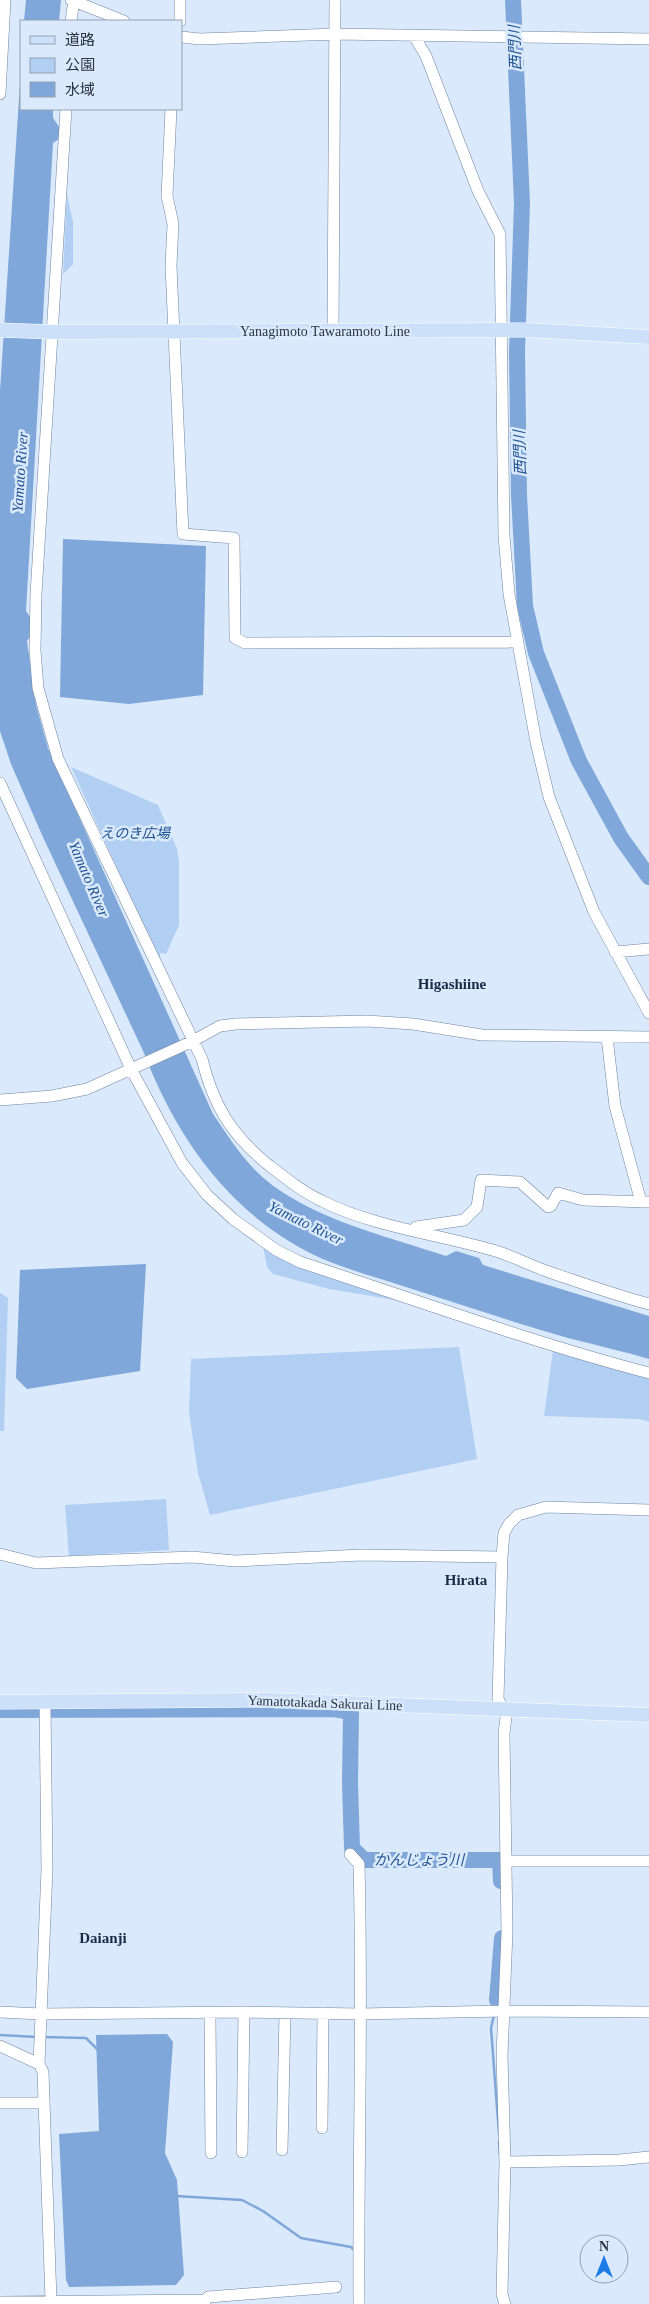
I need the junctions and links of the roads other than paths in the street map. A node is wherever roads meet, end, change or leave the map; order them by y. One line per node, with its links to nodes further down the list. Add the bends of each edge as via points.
1 (5, 0): 12 (street)
2 (72, 0): 5 (street); 6 (street)
3 (180, 0): 7 (street)
4 (335, 0): 8 (street)
5 (71, 20)
6 (122, 20)
7 (180, 20)
8 (336, 34): 9 (street); 10 (street); 18 (street)
9 (414, 36): 11 (street); 17 (street, via 426,56 478,191 500,234)
10 (182, 37)
11 (649, 39)
12 (2, 50): 13 (street)
13 (0, 94)
14 (66, 110): 19 (street)
15 (171, 110): 20 (street, via 167,196 173,224)
16 (0, 330): 19 (main road, Yanagimoto Tawaramoto Line)
17 (506, 330): 18 (main road, Yanagimoto Tawaramoto Line); 21 (main road, Yanagimoto Tawaramoto Line); 22 (street, via 504,536)
18 (333, 331): 20 (main road, Yanagimoto Tawaramoto Line)
19 (51, 332): 20 (main road, Yanagimoto Tawaramoto Line); 29 (street, via 36,594 38,688 58,759)
20 (174, 332): 22 (street, via 183,534 234,538 235,638 245,644)
21 (649, 338)
22 (517, 642): 25 (street, via 549,797 594,912)
23 (0, 783): 30 (street)
24 (649, 949): 25 (street)
25 (615, 952): 26 (street)
26 (649, 1013)
27 (607, 1037): 28 (street); 29 (street, via 472,1034 367,1020 220,1026); 32 (street, via 615,1106)
28 (649, 1037)
29 (191, 1042): 30 (street); 33 (street, via 202,1059 208,1086 217,1105 231,1128 255,1154 287,1180 322,1201)
30 (133, 1068): 31 (street, via 87,1088 52,1096); 35 (street, via 182,1163 207,1195 233,1220 276,1250 300,1262 468,1319)
31 (0, 1100)
32 (645, 1202): 33 (street, via 583,1200 558,1193 548,1207 520,1182 482,1180 477,1207 464,1220)
33 (408, 1228): 34 (street, via 500,1253 616,1296)
34 (649, 1304)
35 (649, 1373)
36 (649, 1510): 38 (street, via 531,1509 518,1514 509,1524 504,1533)
37 (0, 1554): 38 (street, via 36,1563 192,1557 235,1561 362,1555)
38 (502, 1557): 41 (street, via 498,1699)
39 (0, 1702): 40 (main road, Yamatotakada Sakurai Line)
40 (44, 1708): 41 (main road, Yamatotakada Sakurai Line, via 269,1700); 53 (street, via 47,1869)
41 (505, 1709): 42 (main road, Yamatotakada Sakurai Line); 44 (street)
42 (649, 1715)
43 (350, 1854): 54 (street, via 359,1864)
44 (506, 1861): 45 (street); 46 (street, via 508,1932)
45 (649, 1862)
46 (503, 2011): 50 (street); 54 (street); 64 (street)
47 (0, 2012): 53 (street)
48 (244, 2012): 51 (street); 52 (street); 62 (street)
49 (323, 2012): 52 (street); 54 (street); 59 (street)
50 (649, 2012)
51 (210, 2013): 53 (street); 61 (street)
52 (285, 2013): 60 (street)
53 (41, 2014): 56 (street)
54 (360, 2014): 68 (street)
55 (0, 2046): 56 (street)
56 (39, 2064): 58 (street, via 43,2072)
57 (0, 2103): 58 (street)
58 (44, 2103): 66 (street)
59 (322, 2128)
60 (282, 2150)
61 (211, 2152)
62 (242, 2152)
63 (649, 2157): 64 (street)
64 (505, 2162): 69 (street, via 502,2294)
65 (336, 2287): 66 (street, via 208,2297 206,2300)
66 (52, 2300): 67 (street)
67 (0, 2302)
68 (360, 2304)
69 (505, 2304)

